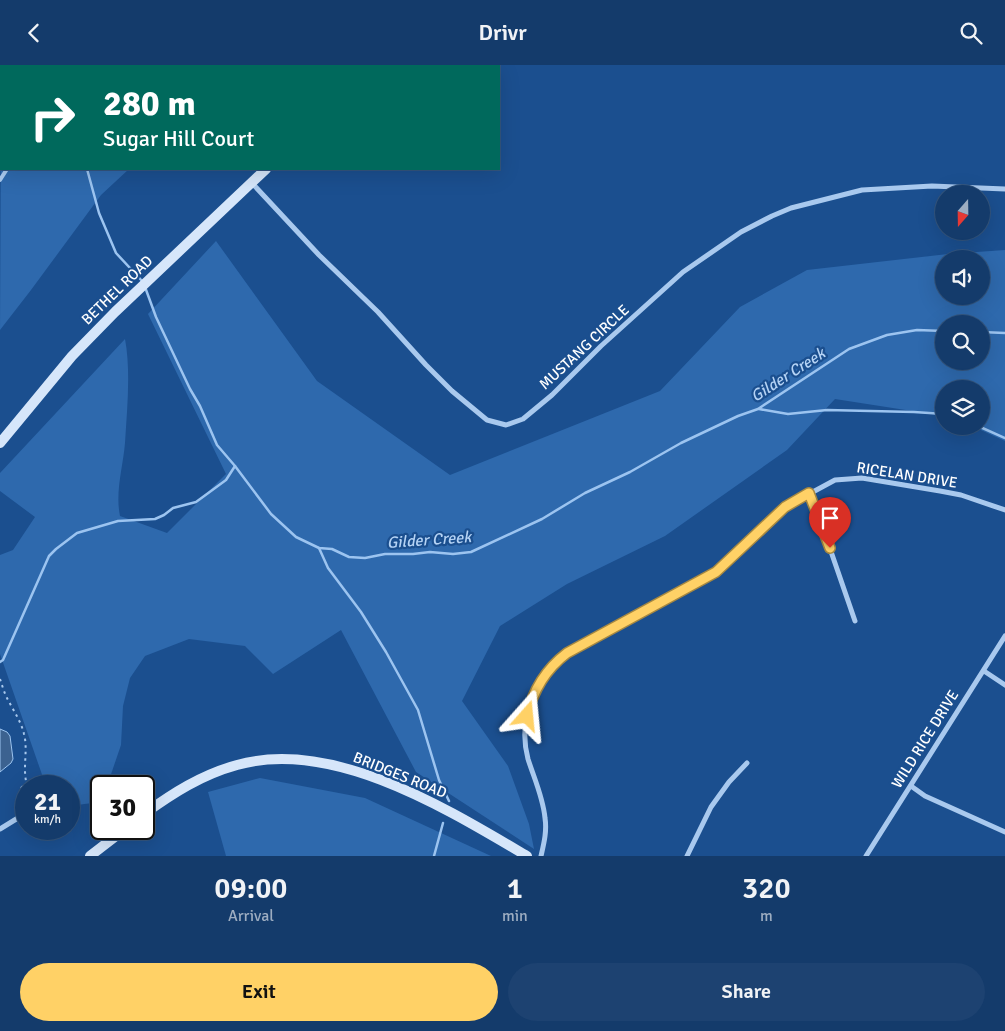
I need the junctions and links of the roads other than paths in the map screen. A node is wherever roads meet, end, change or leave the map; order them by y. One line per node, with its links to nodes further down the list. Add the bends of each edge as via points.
1 (265, 170): 2 (main road, BETHEL ROAD)
2 (251, 182): 3 (street, MUSTANG CIRCLE, via 452,391 487,420 506,425 523,419 552,395 683,272 740,232 772,216 790,208 862,190 932,185); 4 (main road, BETHEL ROAD, via 72,356)
3 (1005, 189)
4 (0, 443)
5 (809, 493): 6 (street, RICELAN DRIVE, via 835,481 862,478 961,495); 7 (street); 20 (street, RICELAN DRIVE, via 785,507 716,572 573,648 545,675 531,701 525,731 527,753 545,818)
6 (1005, 510)
7 (855, 621)
8 (1005, 636): 9 (street, WILD RICE DRIVE)
9 (984, 671): 10 (street); 12 (street, WILD RICE DRIVE)
10 (1005, 685)
11 (747, 763): 21 (street, via 711,807)
12 (910, 786): 16 (street); 22 (street, WILD RICE DRIVE)
13 (155, 807): 19 (main road, BRIDGES ROAD, via 190,783 239,764 275,759 311,761 356,772 417,796)
14 (15, 820): 15 (street)
15 (0, 829)
16 (1005, 832)
17 (111, 840): 18 (main road)
18 (90, 856)
19 (527, 856)
20 (541, 856)
21 (687, 856)
22 (866, 856)

